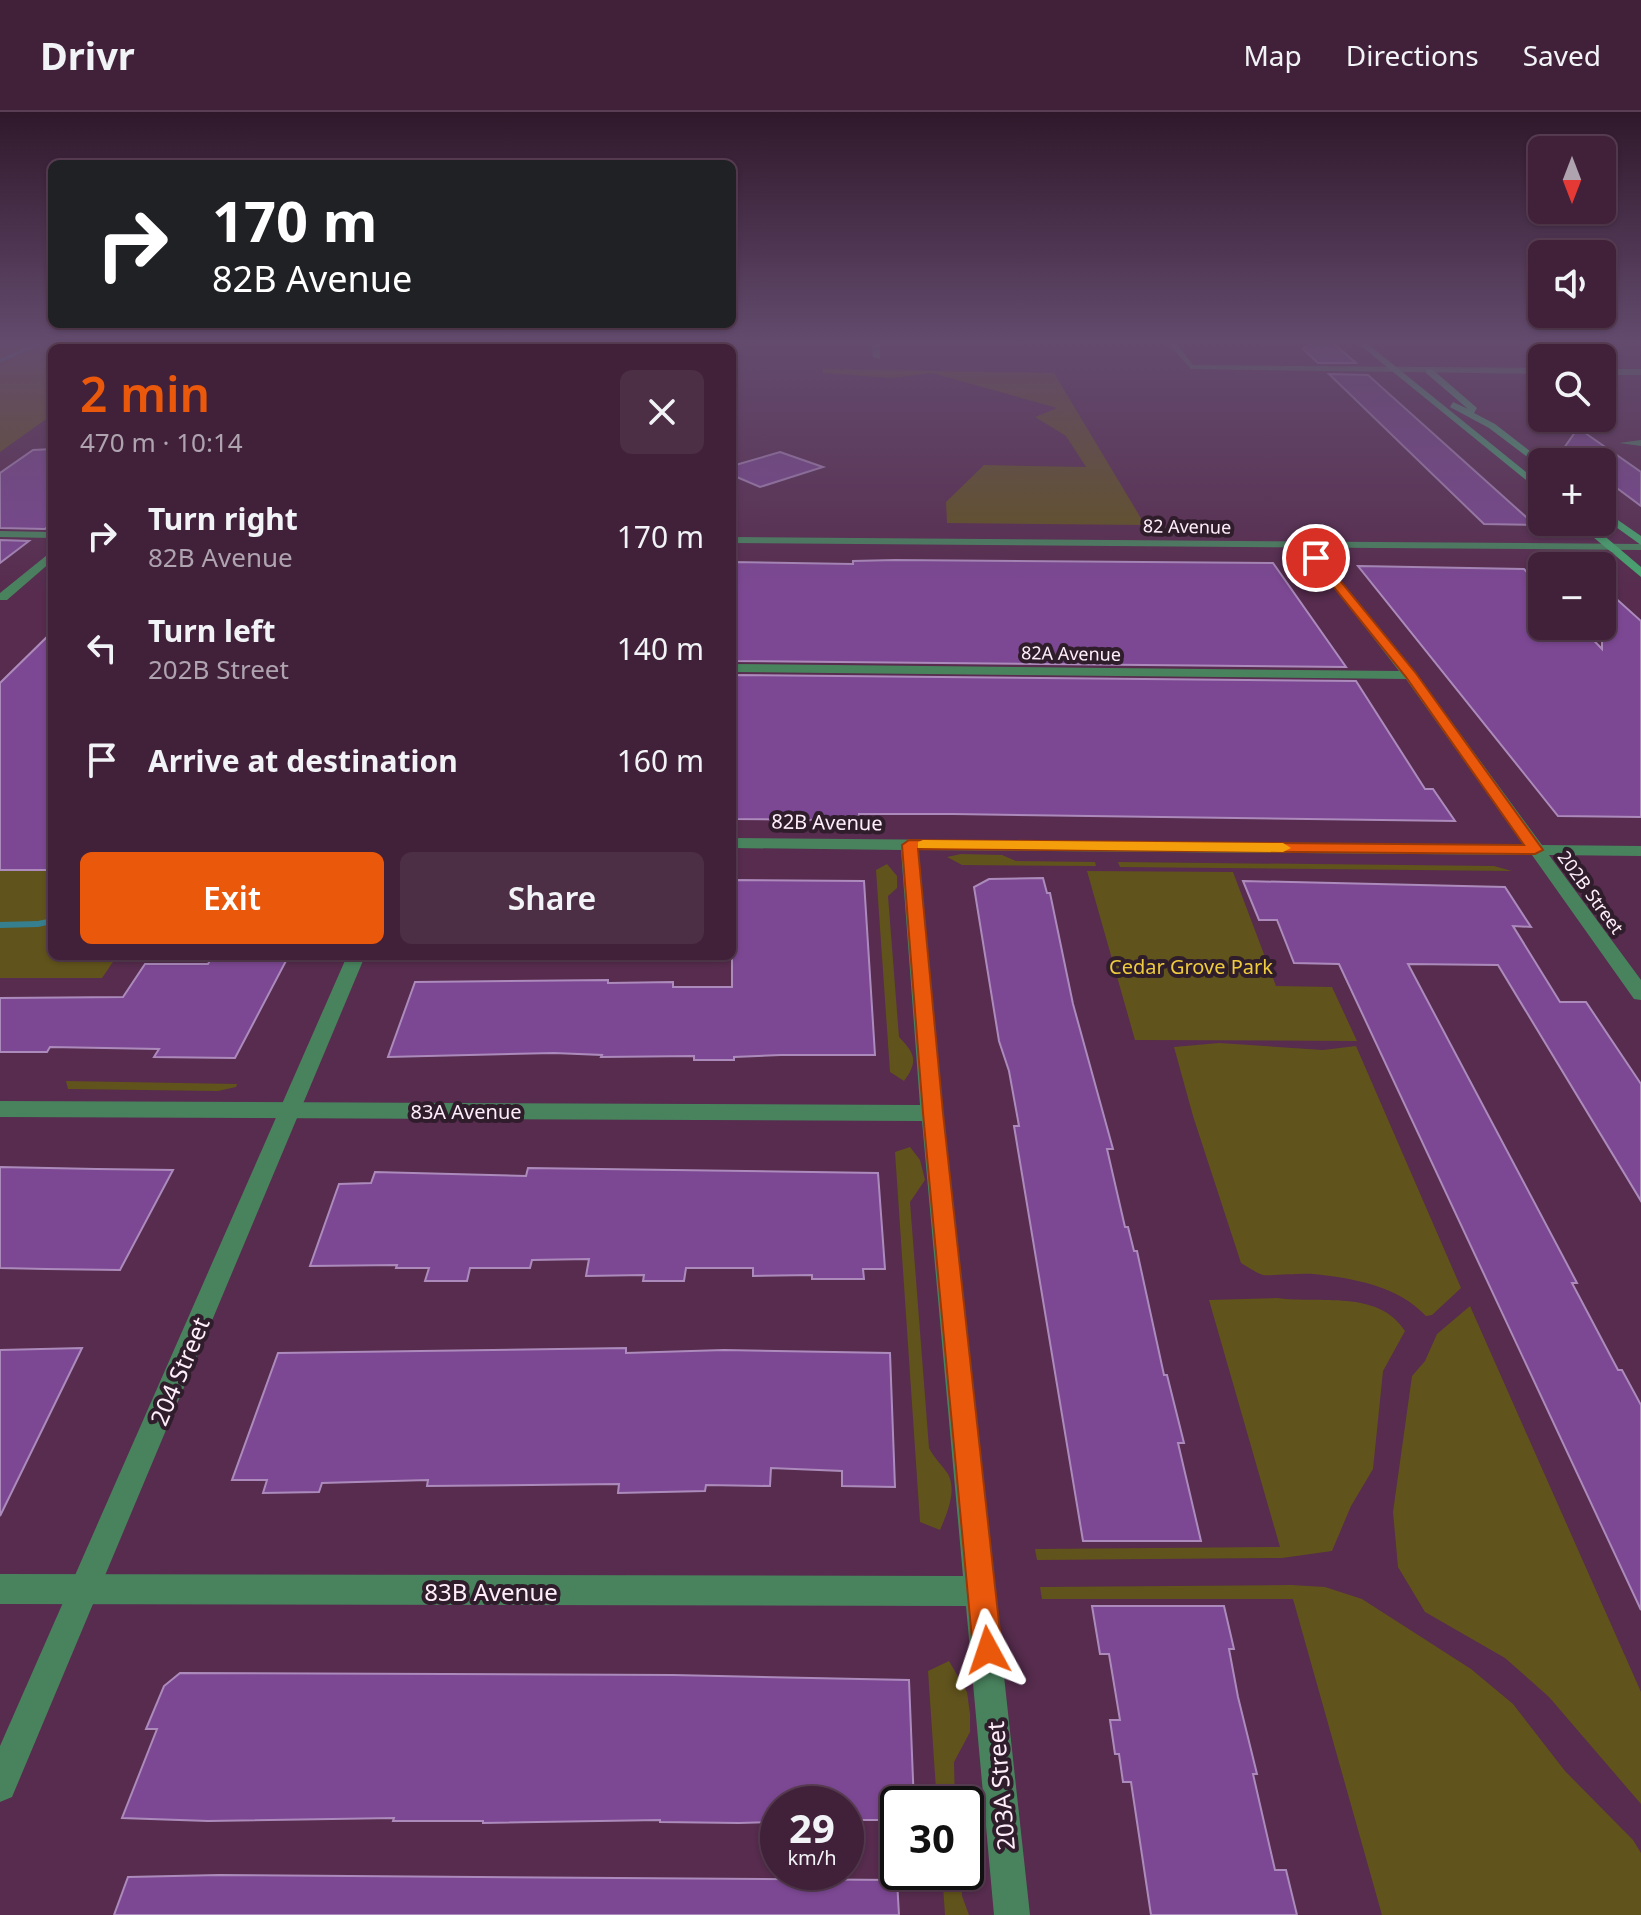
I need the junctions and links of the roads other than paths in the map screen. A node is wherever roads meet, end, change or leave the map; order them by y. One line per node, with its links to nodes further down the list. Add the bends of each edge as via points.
1 (1463, 425): 6 (main road)
2 (1492, 426): 5 (main road)
3 (1624, 443): 4 (street)
4 (1641, 443)
5 (1528, 454)
6 (1528, 479)
7 (1616, 524): 13 (main road)
8 (0, 534): 9 (street)
9 (48, 535)
10 (1598, 536): 14 (main road)
11 (736, 540): 12 (street, 82 Avenue)
12 (1307, 545): 14 (street, 82 Avenue); 19 (street, 202B Street)
13 (1641, 545): 14 (street, 82 Avenue)
14 (1611, 547): 16 (main road)
15 (48, 558): 17 (street)
16 (1641, 573)
17 (3, 597)
18 (736, 668): 19 (street, 82A Avenue)
19 (1410, 675): 22 (street, 202B Street)
20 (736, 843): 21 (street, 82B Avenue)
21 (909, 845): 22 (street, 82B Avenue); 28 (street, 203A Street)
22 (1535, 850): 23 (street, 82B Avenue); 25 (street, 202B Street)
23 (1641, 851)
24 (354, 960): 27 (street, 204 Street)
25 (1641, 994)
26 (0, 1109): 27 (street, 83A Avenue)
27 (290, 1110): 28 (street, 83A Avenue); 30 (street, 204 Street)
28 (933, 1113): 31 (street, 203A Street)
29 (0, 1589): 30 (street, 83B Avenue)
30 (85, 1591): 31 (street, 83B Avenue); 32 (street, 204 Street)
31 (982, 1591): 33 (street, 203A Street)
32 (0, 1785)
33 (1012, 1915)

